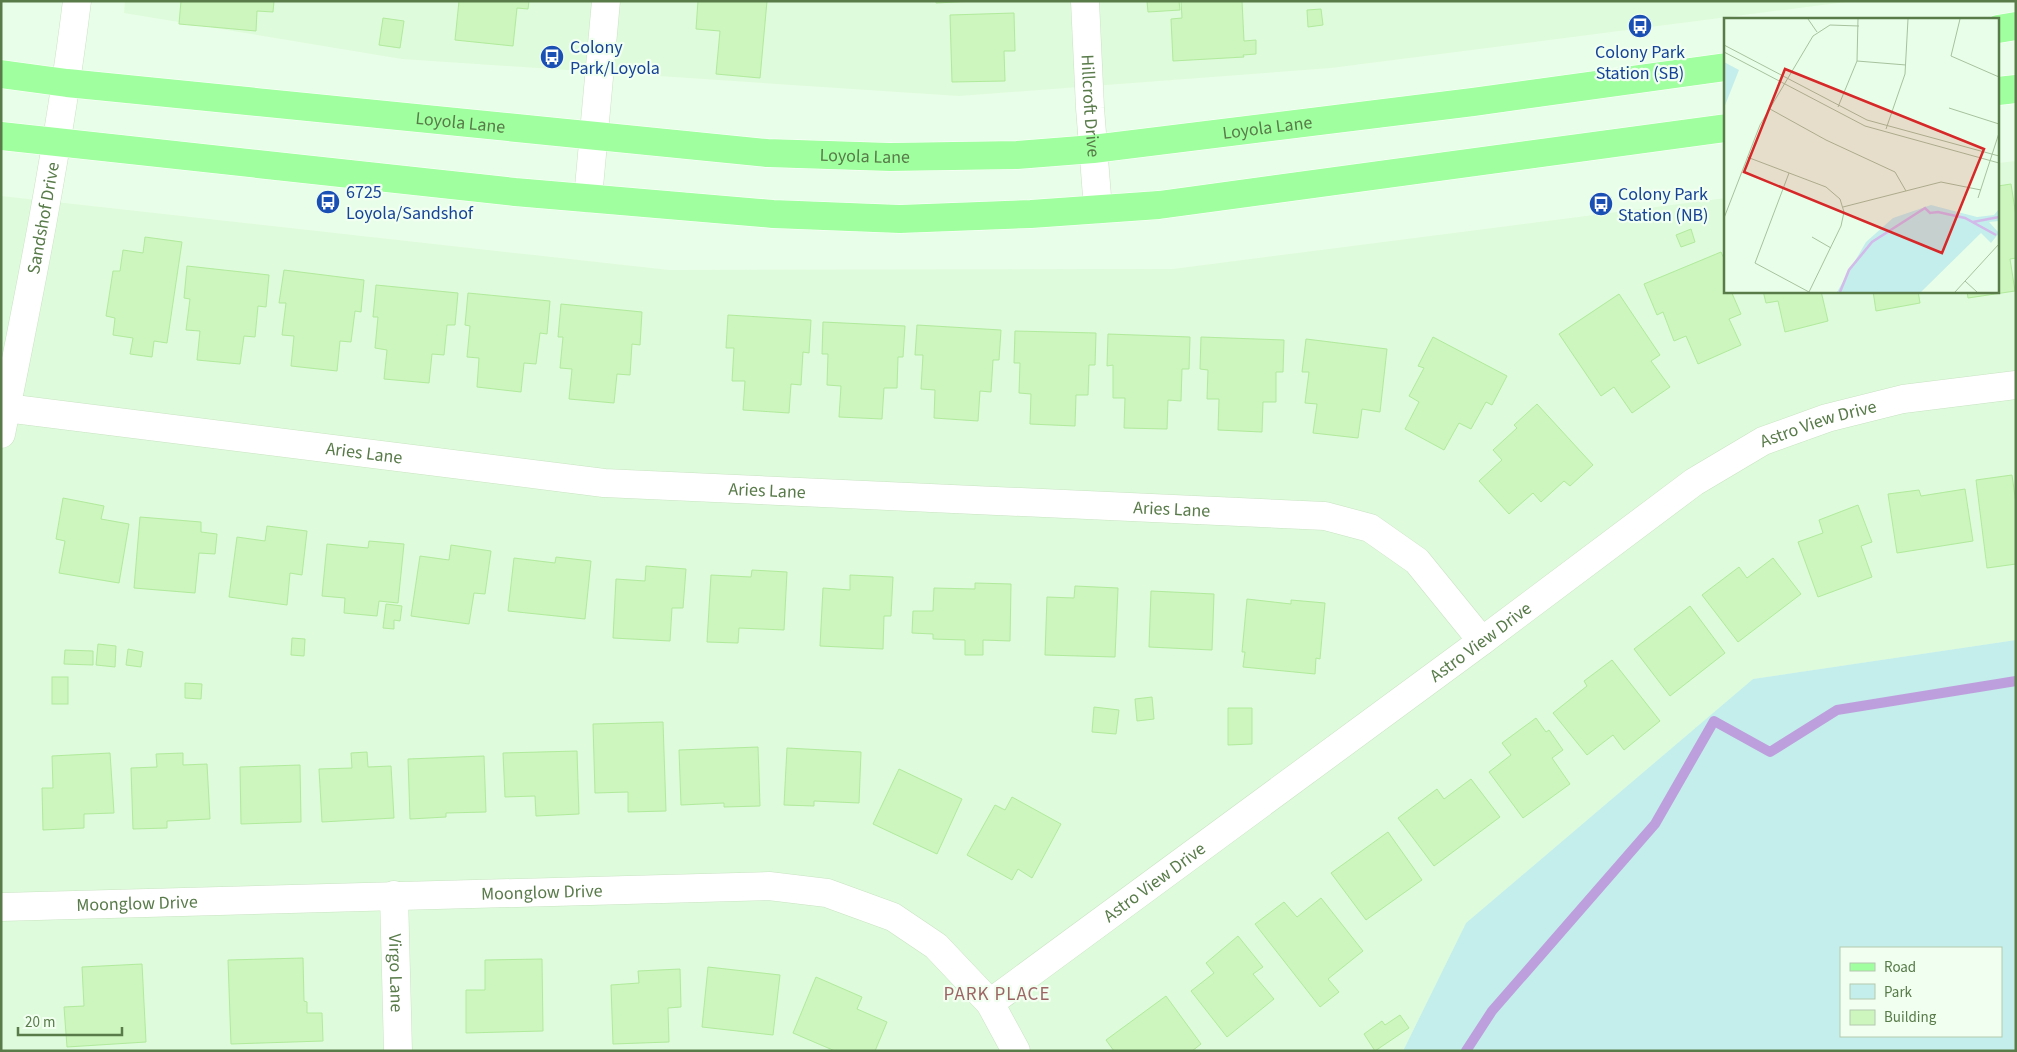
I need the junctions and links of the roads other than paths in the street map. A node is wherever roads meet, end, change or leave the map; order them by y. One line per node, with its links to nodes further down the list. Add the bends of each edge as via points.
1 (77, 1): 8 (street, Sandshof Drive)
2 (606, 1): 12 (street)
3 (1084, 1): 15 (street, Hillcroft Drive)
4 (2016, 26): 5 (main road)
5 (2000, 29)
6 (1724, 67): 15 (main road, Loyola Lane)
7 (1, 74): 8 (main road, Loyola Lane)
8 (67, 83): 12 (main road, Loyola Lane); 14 (street, Sandshof Drive)
9 (2016, 89): 10 (main road)
10 (2000, 92)
11 (1724, 128): 17 (main road, via 1168,203)
12 (593, 135): 15 (main road, Loyola Lane, via 767,154 1017,155); 16 (street)
13 (1, 136): 14 (main road)
14 (56, 141): 16 (main road); 18 (street, Sandshof Drive)
15 (1093, 149): 17 (street, Hillcroft Drive)
16 (588, 198): 17 (main road, via 773,214 900,219)
17 (1098, 209)
18 (9, 358): 20 (street, Sandshof Drive)
19 (2016, 384): 22 (street, Astro View Drive, via 1903,399 1828,418 1763,441 1694,482)
20 (6, 408): 21 (street, Sandshof Drive); 22 (street, Aries Lane, via 604,483 1325,516 1370,528 1417,561)
21 (1, 434)
22 (1482, 641): 25 (street, Astro View Drive)
23 (394, 895): 24 (street, Moonglow Drive); 25 (street, Moonglow Drive, via 769,886 827,892 893,917 936,946); 26 (street, Virgo Lane)
24 (1, 907)
25 (990, 1003): 27 (street, Moonglow Drive)
26 (398, 1051)
27 (1016, 1051)

